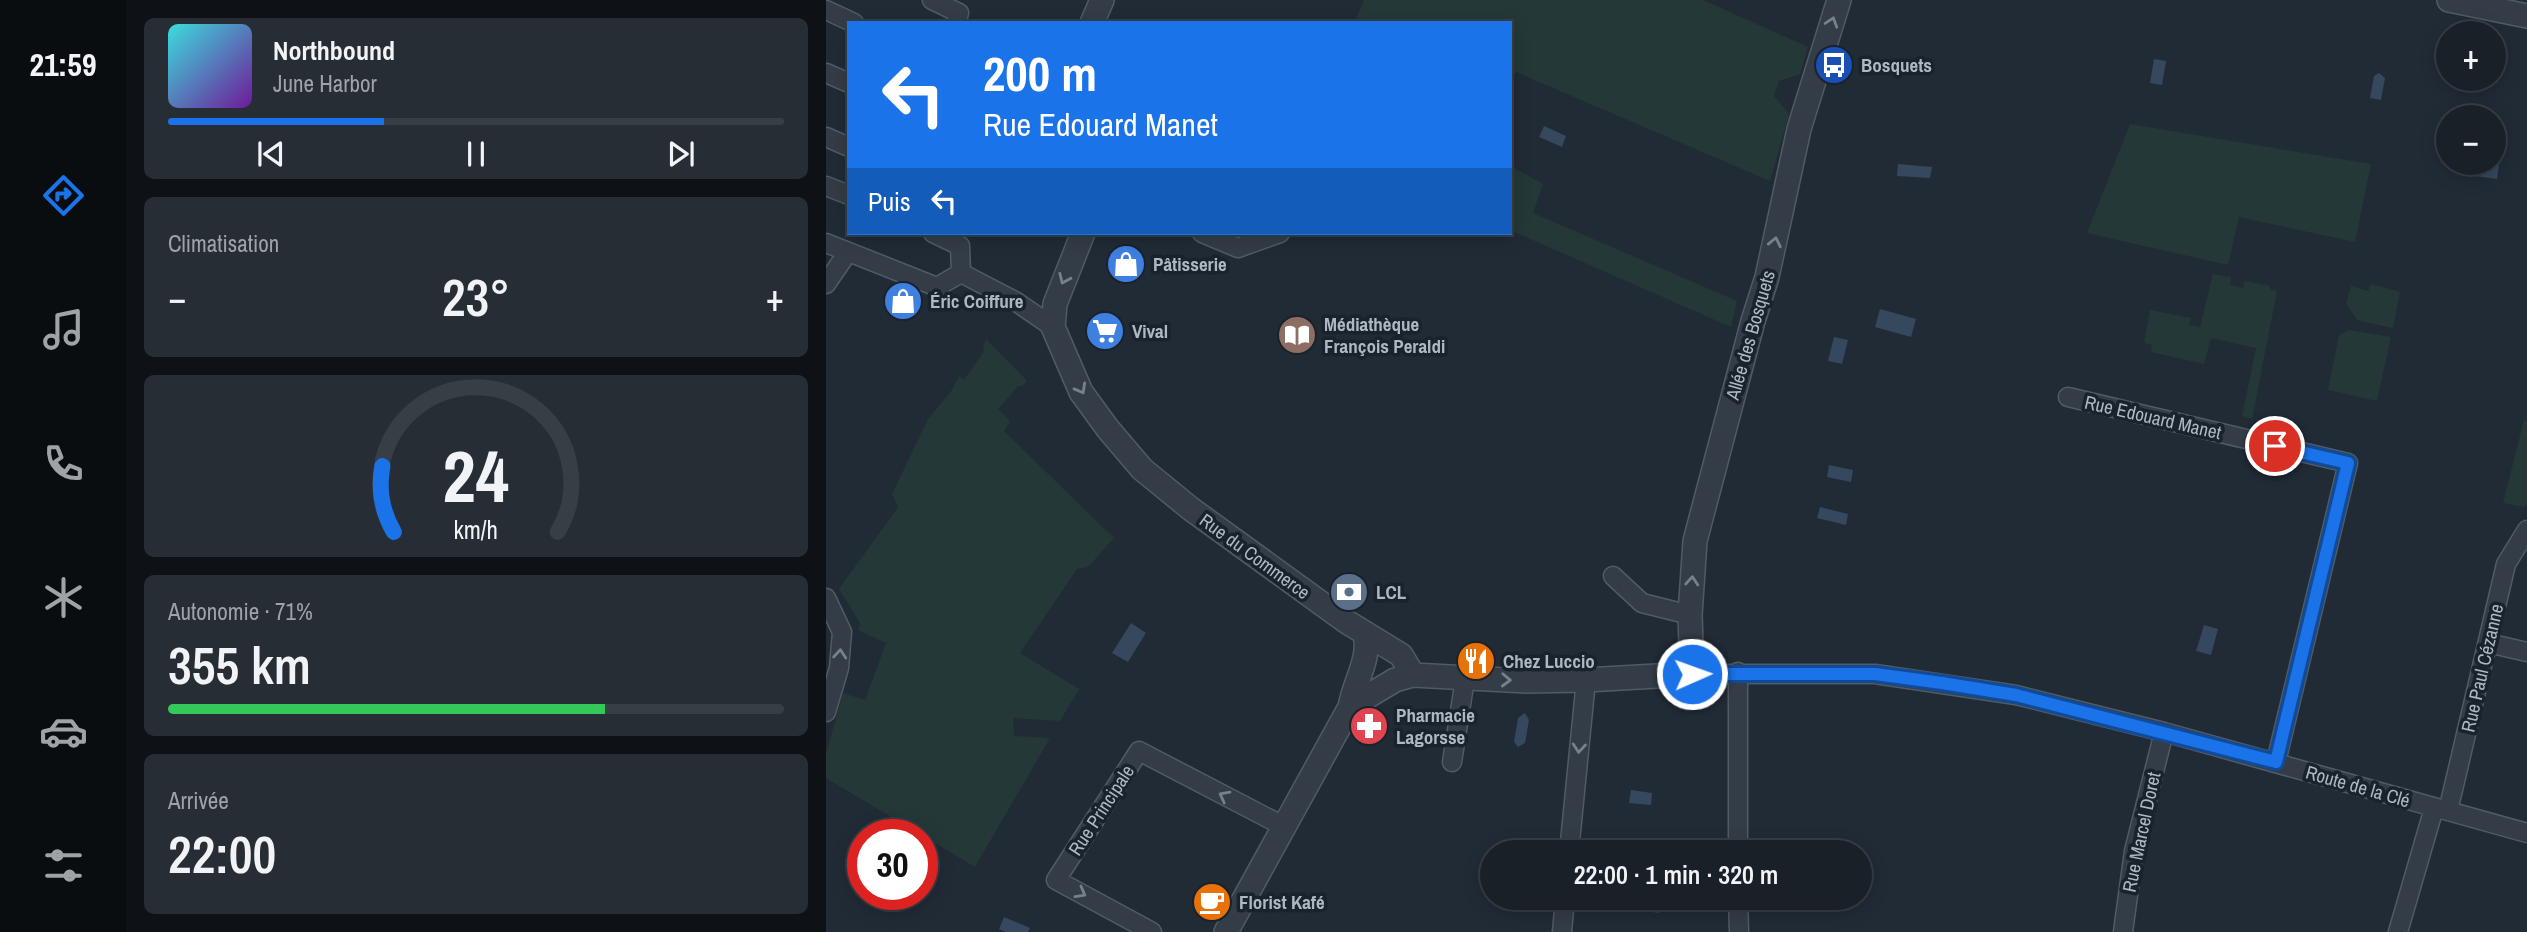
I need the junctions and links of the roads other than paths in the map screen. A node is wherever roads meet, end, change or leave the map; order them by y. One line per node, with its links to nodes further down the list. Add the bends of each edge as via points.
1 (932, 0): 8 (street, via 959,13)
2 (1102, 0): 9 (street)
3 (1839, 0): 29 (street, Allée des Bosquets, one-way to 3, via 1702,510 1767,277 1800,129)
4 (2449, 0): 6 (street)
5 (826, 10): 7 (street)
6 (2527, 16)
7 (850, 21)
8 (957, 21)
9 (1093, 21)
10 (826, 73): 11 (street)
11 (847, 82)
12 (826, 137): 13 (street)
13 (847, 145)
14 (826, 186): 15 (street)
15 (847, 194)
16 (937, 235): 22 (street, via 960,246)
17 (1082, 235): 24 (street, one-way to 24, via 1055,304)
18 (1207, 235): 19 (street, via 1238,248)
19 (1274, 235)
20 (826, 243): 21 (street)
21 (848, 252): 22 (street, via 937,287); 23 (street)
22 (961, 273): 24 (street)
23 (826, 284)
24 (1053, 327): 30 (street, Rue du Commerce, one-way to 30, via 1082,392 1142,469 1242,548)
25 (2068, 397): 43 (street, Rue Edouard Manet, via 2348,463)
26 (2527, 530): 31 (street, Rue Paul Cézanne, via 2506,564)
27 (1613, 576): 29 (street, via 1642,603)
28 (826, 598): 40 (street, one-way to 28, via 839,668 842,632)
29 (1690, 615): 35 (street, Allée des Bosquets)
30 (1365, 634): 33 (street, via 1368,649); 36 (street, Rue du Commerce, via 1401,655)
31 (2488, 643): 32 (street); 44 (street, Rue Paul Cézanne)
32 (2527, 652)
33 (1362, 666): 36 (street, via 1381,666); 39 (street)
34 (1738, 672): 35 (street, Route de la Clé); 41 (street, Route de la Clé, via 1875,674 1942,683 2016,695); 48 (street)
35 (1692, 674): 38 (street)
36 (1404, 678): 37 (street); 39 (street)
37 (1465, 679): 38 (street, one-way to 38); 42 (street)
38 (1586, 680): 47 (street, one-way to 47)
39 (1350, 707): 45 (street)
40 (826, 712)
41 (2164, 732): 43 (street, Route de la Clé); 55 (street, Rue Marcel Doret, via 2134,851)
42 (1452, 762)
43 (2276, 762): 44 (street, Route de la Clé)
44 (2441, 810): 46 (street, Route de la Clé); 56 (street, Rue Paul Cézanne)
45 (1285, 827): 51 (street, Rue Principale, one-way to 51, via 1139,751 1056,880); 52 (street)
46 (2527, 834)
47 (1570, 840)
48 (1738, 840)
49 (1564, 910): 53 (street)
50 (1738, 910): 54 (street)
51 (1152, 932)
52 (1226, 932)
53 (1562, 932)
54 (1739, 932)
55 (2123, 932)
56 (2398, 932)

